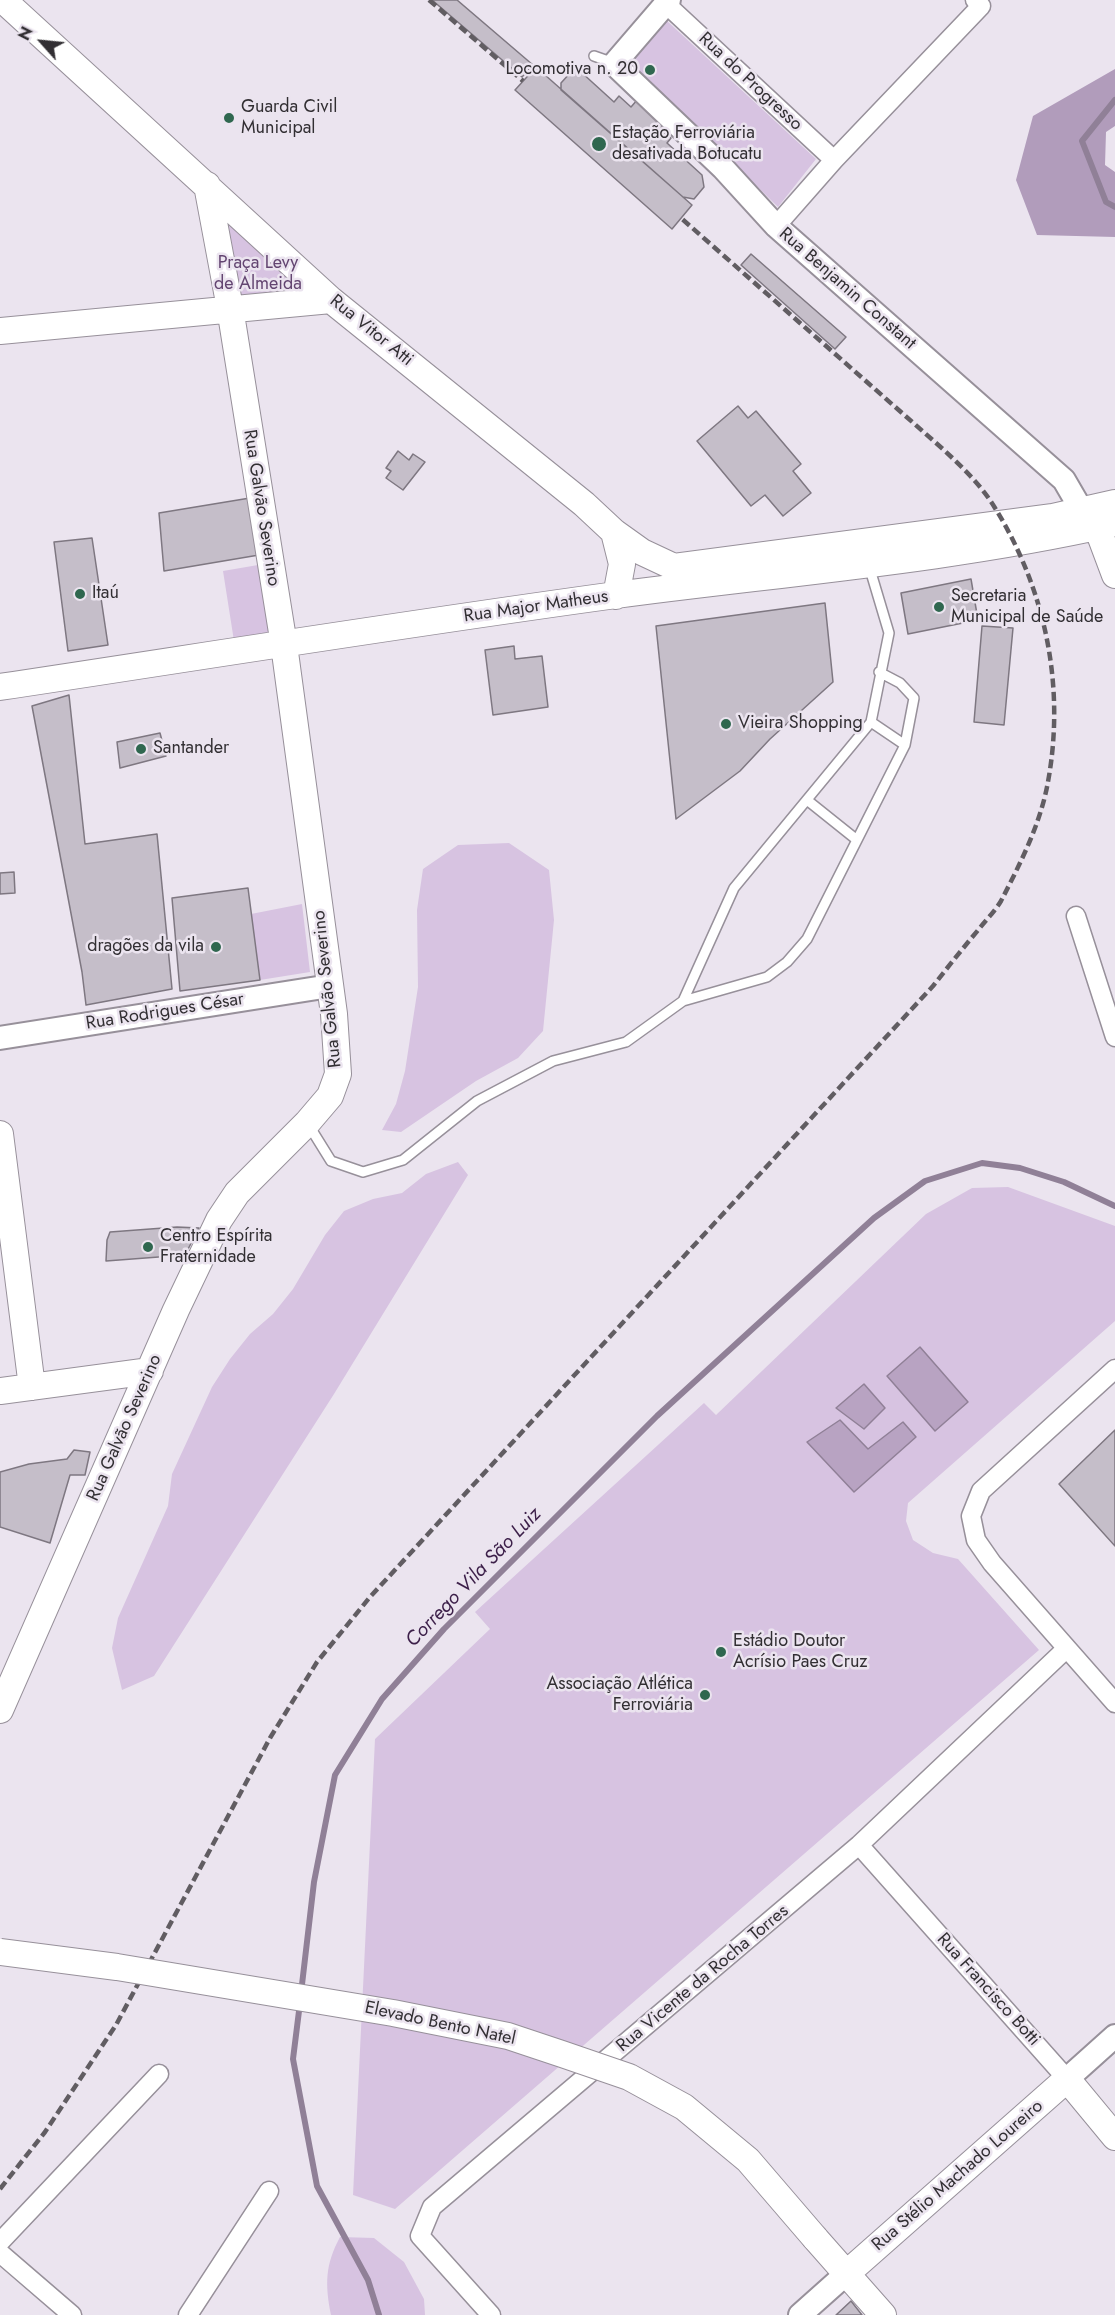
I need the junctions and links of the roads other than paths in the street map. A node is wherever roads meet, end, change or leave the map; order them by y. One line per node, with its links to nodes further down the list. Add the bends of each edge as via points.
1 (3, 0): 5 (main road, Rua Vitor Atti)
2 (667, 2): 4 (street, Rua do Progresso); 6 (street, Rua Benjamin Constant, via 604,60 723,168)
3 (978, 3): 4 (street)
4 (834, 160): 6 (street)
5 (207, 185): 7 (main road, Rua Vitor Atti); 8 (main road, Rua Galvão Severino)
6 (776, 226): 11 (street, Rua Benjamin Constant, via 1064,480)
7 (331, 300): 8 (main road); 12 (main road, Rua Vitor Atti)
8 (230, 308): 9 (main road); 16 (main road, Rua Galvão Severino)
9 (0, 331)
10 (1115, 503): 11 (main road)
11 (1091, 523): 12 (main road, via 1053,517 674,567 642,552); 13 (main road, Rua Major Matheus); 14 (main road)
12 (614, 532): 15 (main road, via 622,564)
13 (868, 563): 15 (main road, Rua Major Matheus); 17 (lane, via 889,633)
14 (1115, 575)
15 (616, 596): 16 (main road, Rua Major Matheus)
16 (284, 645): 18 (main road, Rua Major Matheus); 24 (main road, Rua Galvão Severino)
17 (879, 672): 19 (lane); 20 (lane, via 900,683 914,698)
18 (0, 687)
19 (871, 722): 20 (lane); 21 (lane)
20 (905, 745): 22 (lane)
21 (807, 800): 22 (lane); 25 (lane, via 734,888)
22 (857, 840): 25 (lane, via 807,939 787,962 766,977)
23 (1076, 916): 26 (street)
24 (330, 986): 27 (street, Rua Rodrigues César); 28 (main road, Rua Galvão Severino, via 338,1074 330,1096)
25 (683, 1001): 28 (lane, via 626,1042 553,1060 477,1101 403,1160 363,1172 331,1161)
26 (1115, 1037)
27 (0, 1038)
28 (307, 1123): 31 (main road, Rua Galvão Severino, via 237,1193 219,1220)
29 (0, 1134): 32 (main road)
30 (1115, 1369): 34 (street, via 981,1491 971,1516 976,1540 992,1563)
31 (150, 1371): 32 (main road); 36 (main road, Rua Galvão Severino)
32 (32, 1387): 33 (main road)
33 (0, 1391)
34 (1066, 1649): 35 (street); 37 (street, Rua Vicente da Rocha Torres)
35 (1115, 1703)
36 (0, 1710)
37 (859, 1845): 41 (street, Rua Francisco Botti); 49 (street, Rua Vicente da Rocha Torres, via 432,2208 420,2236)
38 (0, 1952): 46 (main road, Elevado Bento Natel, bridge, via 117,1967 393,2013 508,2036 629,2077 684,2107 748,2160)
39 (1115, 2036): 41 (street, Rua Stélio Machado Loureiro)
40 (159, 2074): 44 (street)
41 (1067, 2079): 42 (main road, Rua Francisco Botti); 46 (main road, Rua Stélio Machado Loureiro)
42 (1115, 2137)
43 (269, 2191): 48 (street)
44 (0, 2242)
45 (0, 2253): 47 (street)
46 (846, 2274): 50 (street, Rua Stélio Machado Loureiro); 51 (main road, Elevado Bento Natel)
47 (72, 2315)
48 (188, 2315)
49 (491, 2315)
50 (800, 2315)
51 (883, 2315)

